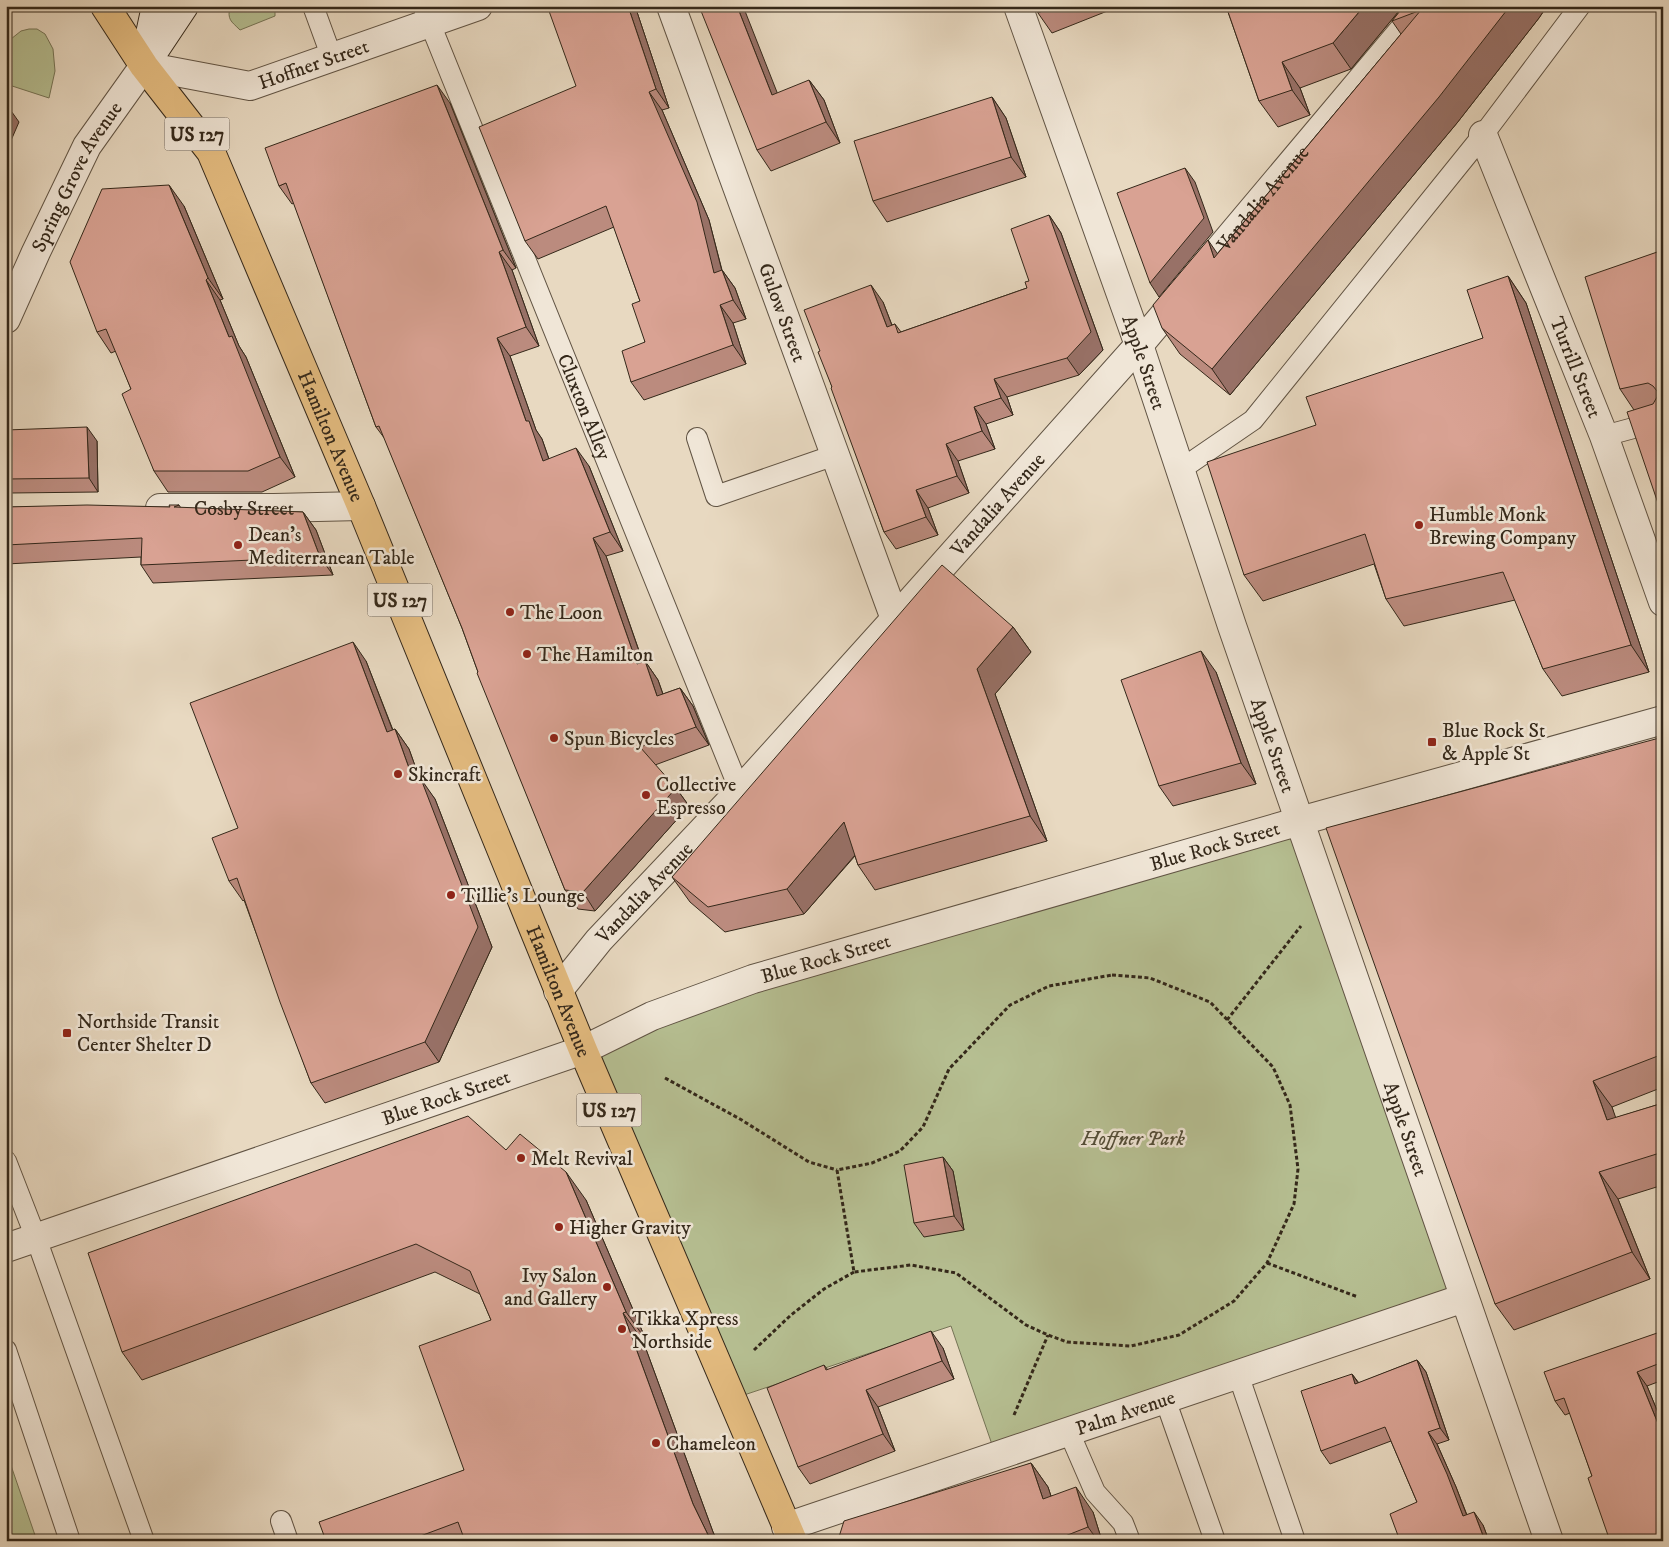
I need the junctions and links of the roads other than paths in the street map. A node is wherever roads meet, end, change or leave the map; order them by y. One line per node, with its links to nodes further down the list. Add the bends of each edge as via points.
1 (105, 6): 12 (main road, US 127)
2 (156, 6): 12 (street, Spring Grove Avenue)
3 (184, 6): 12 (street, Spring Grove Avenue)
4 (313, 6): 11 (lane)
5 (478, 6): 10 (street, Hoffner Street)
6 (671, 6): 19 (street, Gulow Street)
7 (1018, 6): 15 (street, Apple Street)
8 (1424, 6): 15 (street, Vandalia Avenue)
9 (1580, 6): 13 (lane)
10 (426, 15): 11 (street, Hoffner Street); 26 (lane, Cluxton Alley)
11 (332, 58): 12 (street, Hoffner Street, via 250,86)
12 (144, 66): 14 (street, Spring Grove Avenue, via 87,146); 21 (main road, Hamilton Avenue / US 127, via 211,152)
13 (1483, 135): 17 (street, Turrill Street); 20 (lane, via 1253,420)
14 (6, 319)
15 (1139, 345): 20 (street, Apple Street); 24 (street, Vandalia Avenue)
16 (1663, 420): 17 (lane)
17 (1604, 436): 23 (street, Turrill Street)
18 (697, 438): 19 (lane, via 716,496)
19 (835, 455): 24 (street, Gulow Street)
20 (1180, 470): 27 (street, Apple Street)
21 (361, 506): 22 (street, Cosby Street); 28 (main road, Hamilton Avenue / US 127)
22 (138, 508)
23 (1663, 602)
24 (896, 619): 26 (street, Vandalia Avenue)
25 (1663, 720): 27 (street, Blue Rock Street)
26 (740, 791): 28 (street, Vandalia Avenue, via 599,940)
27 (1300, 821): 29 (street, Blue Rock Street, via 753,979 652,1016); 33 (street, Apple Street)
28 (558, 991): 29 (main road, Hamilton Avenue / US 127)
29 (583, 1050): 31 (street, Blue Rock Street); 39 (main road, Hamilton Avenue / US 127)
30 (6, 1161): 31 (lane)
31 (36, 1238): 32 (street, Blue Rock Street); 41 (lane)
32 (6, 1248)
33 (1464, 1298): 35 (street, Palm Avenue); 46 (street, Apple Street)
34 (6, 1350): 40 (lane)
35 (1238, 1374): 36 (street, Palm Avenue); 45 (lane)
36 (1165, 1399): 37 (street, Palm Avenue); 44 (lane)
37 (1069, 1432): 39 (street, Palm Avenue); 43 (lane, via 1095,1492 1123,1523)
38 (281, 1521): 42 (lane)
39 (789, 1534)
40 (70, 1541)
41 (144, 1541)
42 (288, 1541)
43 (1130, 1541)
44 (1215, 1541)
45 (1295, 1541)
46 (1549, 1541)

